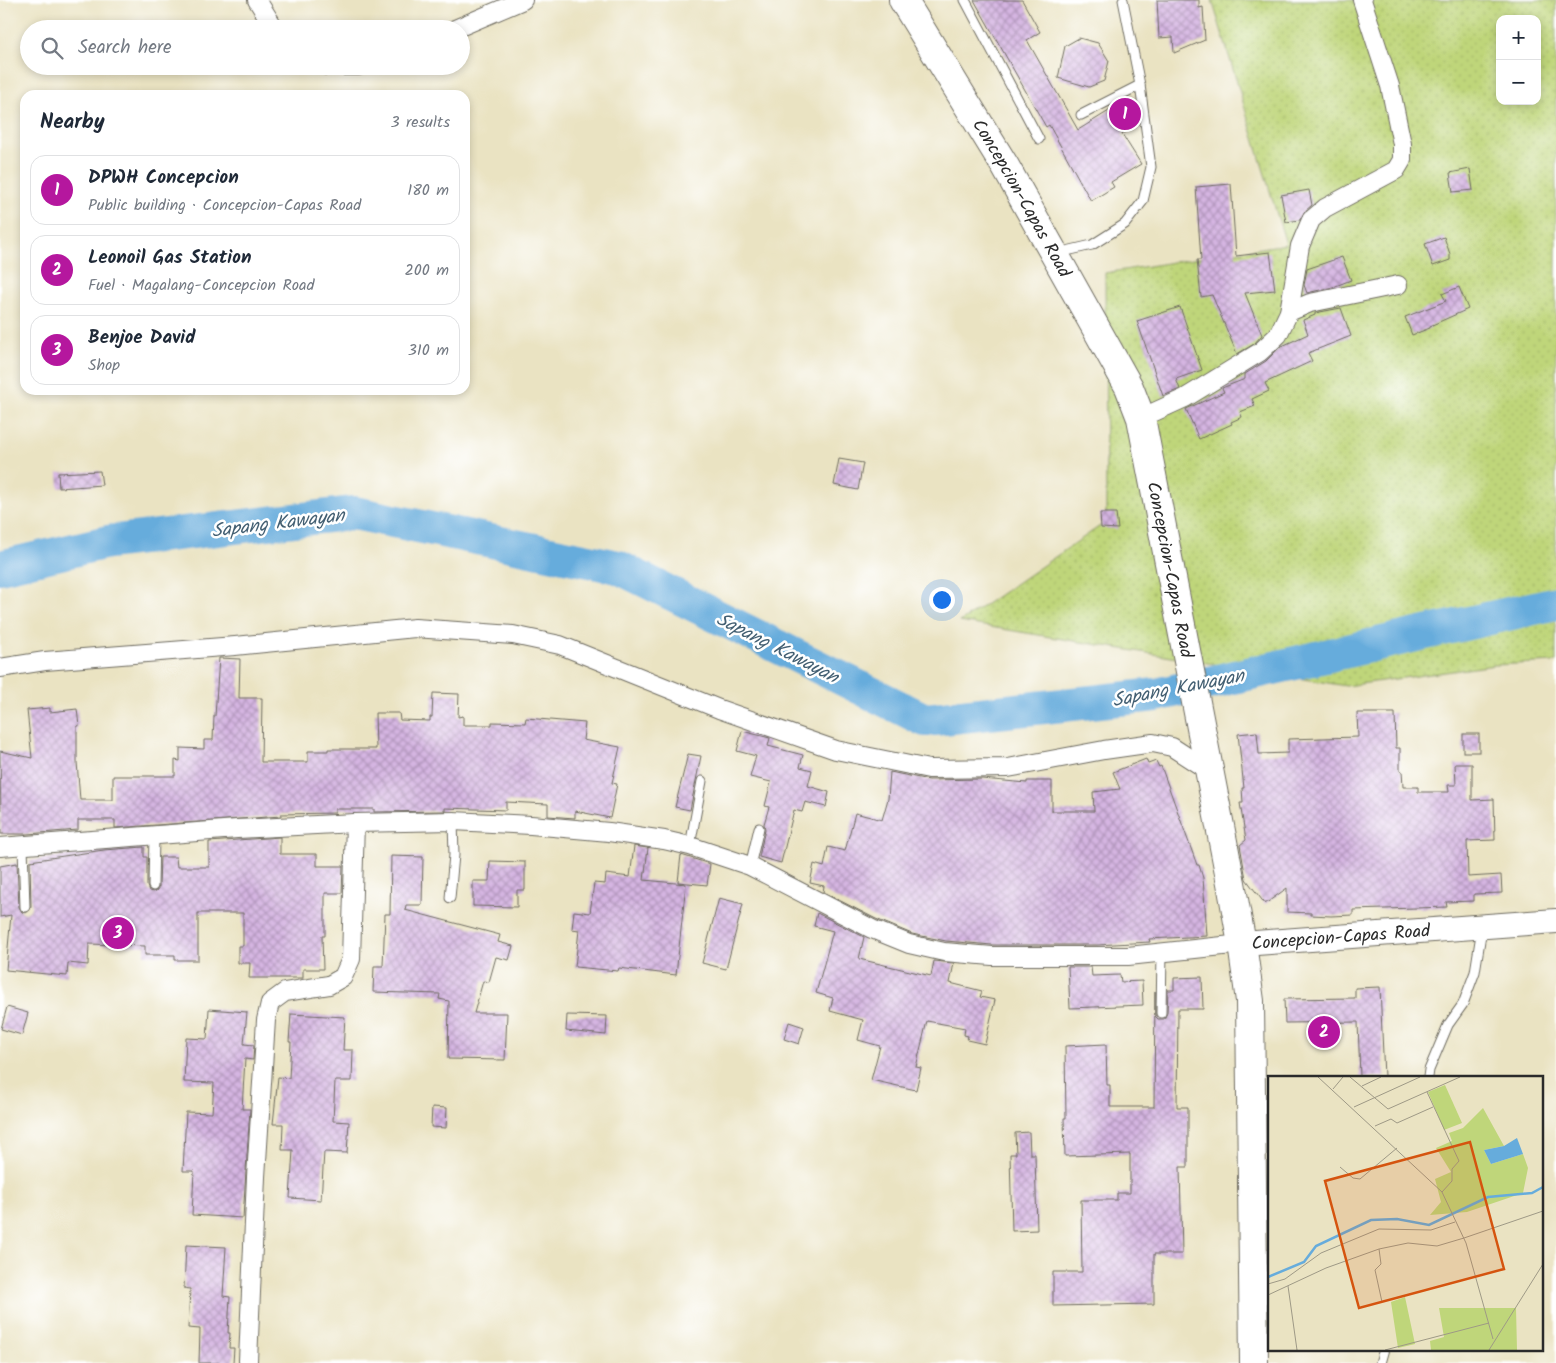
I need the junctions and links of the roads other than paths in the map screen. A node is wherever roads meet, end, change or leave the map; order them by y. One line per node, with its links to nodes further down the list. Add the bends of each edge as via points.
1 (256, 0): 7 (street)
2 (523, 0): 8 (street)
3 (903, 0): 12 (main road, Concepcion-Capas Road, via 1006,166)
4 (965, 0): 11 (lane)
5 (1123, 0): 9 (lane)
6 (1362, 0): 14 (street, via 1390,86 1402,144 1402,160 1396,170 1325,208 1311,220 1300,246)
7 (269, 20)
8 (470, 23)
9 (1140, 85): 10 (lane); 12 (lane, via 1151,167 1143,201 1125,224 1092,244)
10 (1081, 115)
11 (1039, 139)
12 (1053, 254): 15 (main road, Concepcion-Capas Road, via 1129,387)
13 (1398, 285): 14 (street, via 1310,302)
14 (1289, 312): 15 (street, via 1278,335 1260,352 1185,398)
15 (1141, 418): 17 (main road, Concepcion-Capas Road)
16 (0, 668): 17 (street, via 45,660 415,628 513,635 560,645 720,709 836,750 929,769 1008,768 1153,743)
17 (1206, 758): 32 (main road, Concepcion-Capas Road)
18 (702, 781): 23 (lane)
19 (453, 821): 20 (street); 23 (street, via 609,832); 28 (lane)
20 (355, 823): 22 (street); 37 (street, via 351,959 343,978 329,985 285,992 270,1003 266,1020)
21 (759, 828): 26 (lane)
22 (154, 836): 24 (street); 27 (lane)
23 (690, 846): 26 (street)
24 (22, 847): 25 (street); 29 (lane)
25 (0, 848)
26 (750, 866): 33 (street, via 872,928 909,944 944,952 992,956)
27 (153, 886)
28 (450, 898)
29 (25, 907)
30 (1556, 921): 31 (main road, Concepcion-Capas Road)
31 (1482, 926): 32 (main road, Concepcion-Capas Road); 35 (lane, via 1475,972 1463,1004 1448,1025)
32 (1242, 944): 33 (street); 38 (main road, via 1250,1001)
33 (1162, 953): 34 (lane)
34 (1161, 1013)
35 (1428, 1076)
36 (1384, 1350): 39 (lane)
37 (248, 1361)
38 (1254, 1363)
39 (1380, 1363)

